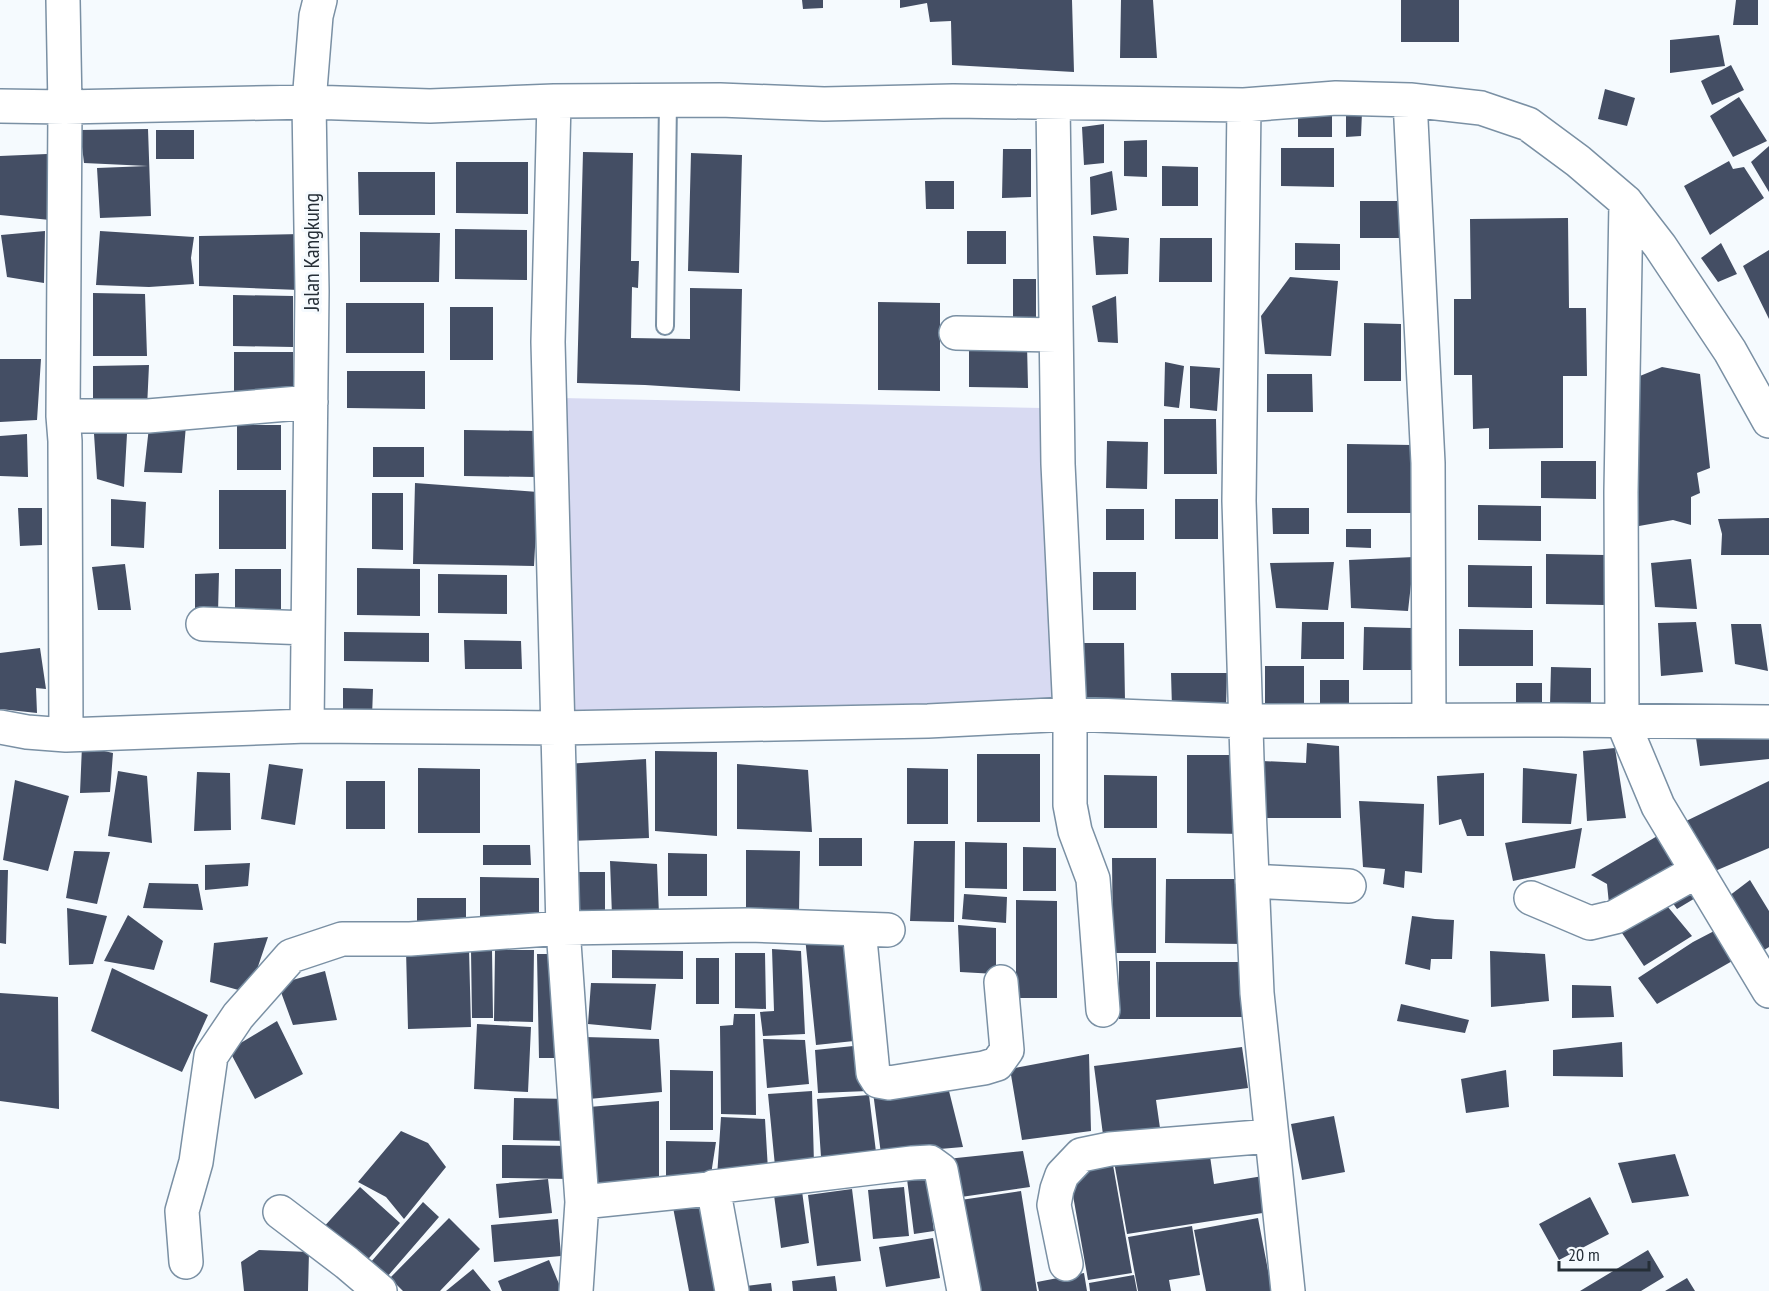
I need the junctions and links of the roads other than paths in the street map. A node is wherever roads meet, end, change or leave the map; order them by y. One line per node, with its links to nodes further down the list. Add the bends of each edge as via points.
1 (63, 0): 10 (street)
2 (320, 0): 6 (street, Jalan Kangkung)
3 (1410, 100): 9 (street, via 1336,98); 11 (street, via 1481,108 1528,123); 21 (street, via 1428,463)
4 (554, 101): 5 (street); 6 (street, via 430,106); 27 (street, via 548,342)
5 (668, 101): 7 (street); 12 (lane)
6 (309, 102): 10 (street); 15 (street, Jalan Kangkung)
7 (1053, 103): 9 (street); 14 (street)
8 (0, 105): 10 (street)
9 (1244, 105): 23 (street, via 1239,501)
10 (65, 106): 16 (street)
11 (1626, 202): 17 (street, via 1730,351); 22 (street)
12 (665, 326)
13 (956, 333): 14 (street)
14 (1056, 335): 20 (street)
15 (311, 402): 16 (street, via 148,416); 19 (street, Jalan Kangkung)
16 (63, 416): 28 (street)
17 (1769, 421)
18 (203, 624): 19 (street)
19 (308, 628): 25 (street, Jalan Kangkung)
20 (1070, 714): 23 (street); 27 (street, via 928,721); 36 (street, via 1070,806 1093,879)
21 (1429, 720): 22 (street); 23 (street)
22 (1622, 720): 24 (street); 29 (street, via 1658,806)
23 (1245, 721): 30 (street)
24 (1769, 722)
25 (307, 726): 27 (street); 28 (street)
26 (0, 727): 28 (street)
27 (558, 728): 33 (street)
28 (66, 735)
29 (1697, 871): 32 (street, via 1615,917 1590,923); 35 (street)
30 (1252, 881): 31 (street); 37 (street, via 1257,993)
31 (1349, 886)
32 (1531, 898)
33 (563, 928): 34 (street, via 748,925 873,930 873,1073 878,1081 889,1083 996,1064 1007,1050); 39 (street); 41 (street, via 410,939 342,939 291,956 238,1016 211,1056 196,1162 182,1211)
34 (1000, 982)
35 (1769, 991)
36 (1103, 1010)
37 (1272, 1136): 42 (street, via 1110,1149 1082,1155 1062,1175 1054,1205); 47 (street)
38 (713, 1187): 39 (street); 45 (street); 46 (street, via 930,1162 941,1170)
39 (582, 1203): 44 (street)
40 (280, 1212): 43 (street)
41 (186, 1262)
42 (1066, 1264)
43 (380, 1291)
44 (576, 1291)
45 (732, 1291)
46 (964, 1291)
47 (1288, 1291)

